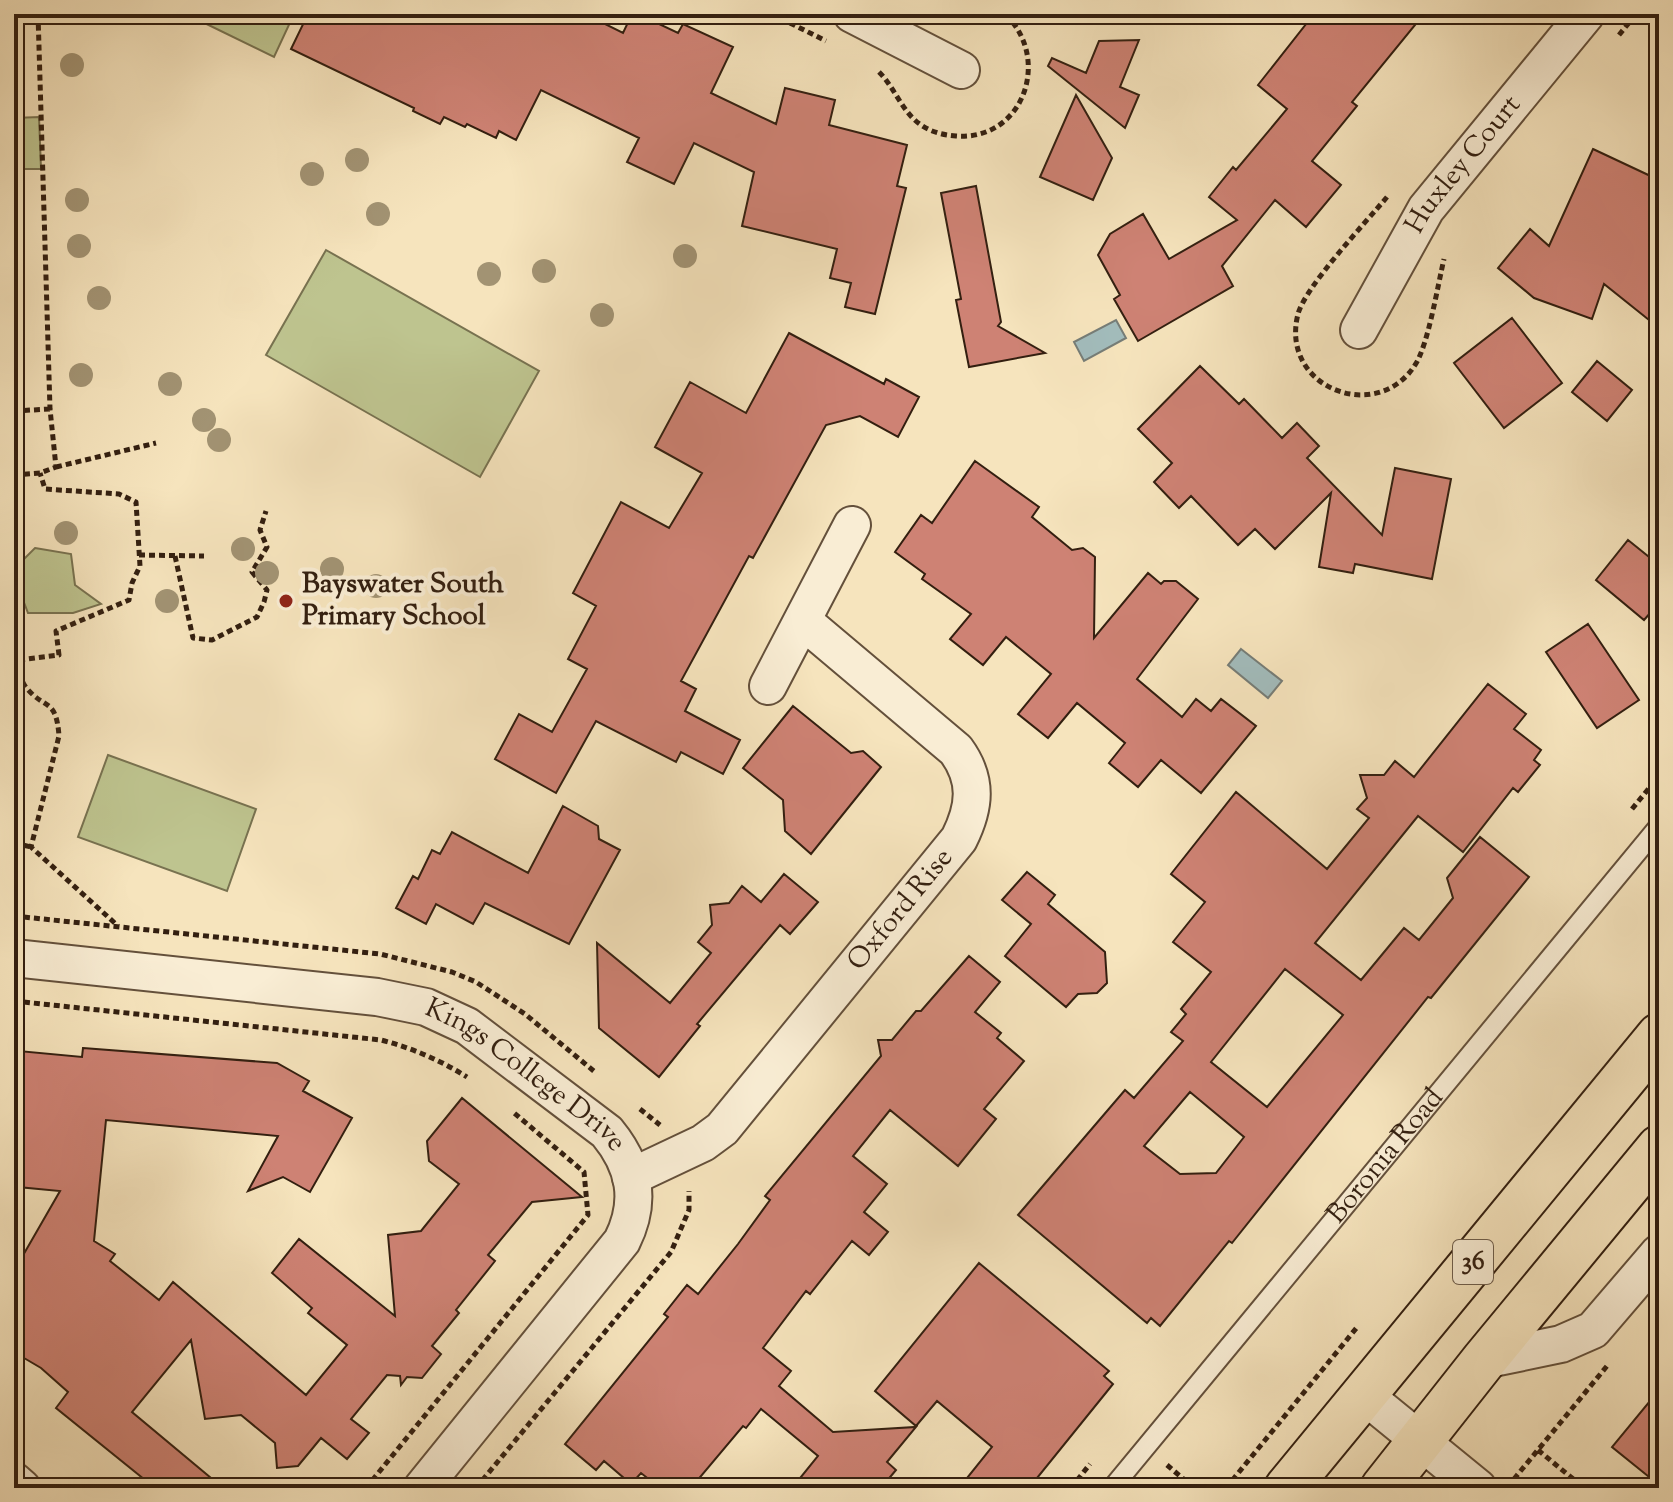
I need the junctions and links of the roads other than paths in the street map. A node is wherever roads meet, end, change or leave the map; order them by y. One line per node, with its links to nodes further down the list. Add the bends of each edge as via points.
1 (852, 14): 3 (street)
2 (1586, 14): 4 (street, Huxley Court, via 1426,209)
3 (961, 70)
4 (1359, 330)
5 (852, 525): 6 (street)
6 (803, 621): 7 (street); 12 (street, Oxford Rise, via 956,750 971,778 970,818 959,839 722,1129)
7 (768, 686)
8 (1659, 826): 20 (lane, Boronia Road)
9 (14, 958): 12 (street, Kings College Drive, via 377,997 426,1007 467,1026 607,1132)
10 (1659, 1036): 15 (main road, 36)
11 (1659, 1148): 14 (main road, 36)
12 (631, 1177): 19 (street, Kings College Drive, via 631,1224 610,1259)
13 (1659, 1253): 14 (street, via 1593,1330 1561,1344)
14 (1484, 1360): 16 (main road, 36)
15 (1364, 1395): 16 (street); 21 (main road, 36)
16 (1419, 1441): 22 (main road, 36); 23 (street)
17 (14, 1481): 18 (street)
18 (22, 1488)
19 (422, 1488)
20 (1112, 1488)
21 (1287, 1488)
22 (1383, 1488)
23 (1478, 1488)

